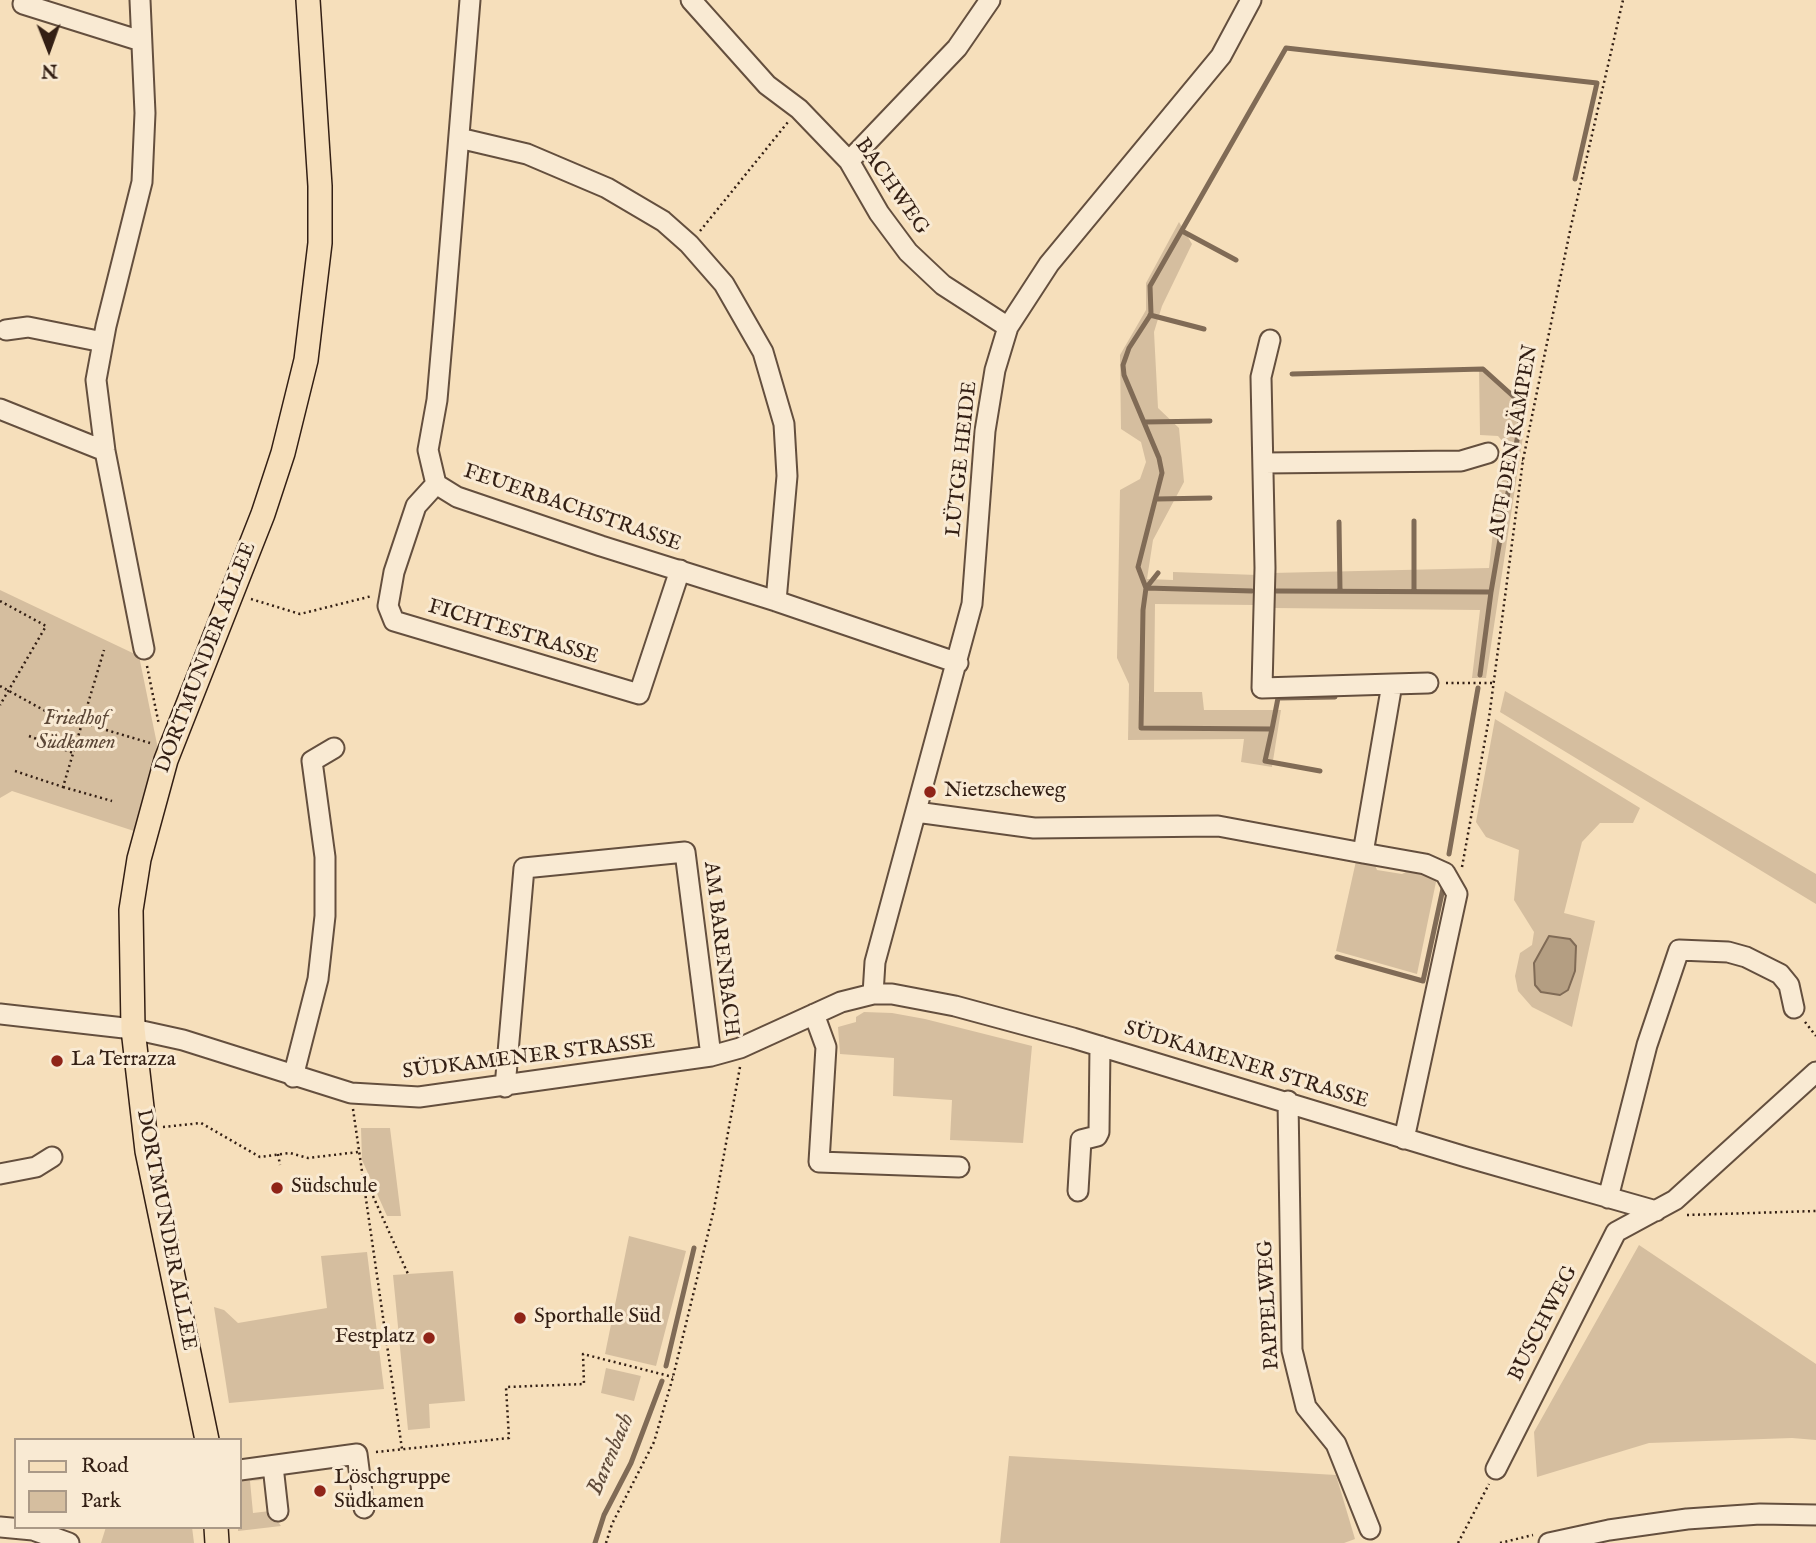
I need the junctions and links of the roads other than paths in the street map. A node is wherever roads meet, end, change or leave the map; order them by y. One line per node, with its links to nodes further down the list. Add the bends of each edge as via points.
1 (140, 0): 10 (street)
2 (308, 0): 35 (main road, DORTMUNDER ALLEE, via 320,186 314,314 284,453 230,598 164,753 131,910)
3 (470, 0): 11 (street, FEUERBACHSTRASSE)
4 (691, 0): 9 (street, BACHWEG)
5 (719, 0): 9 (street)
6 (990, 0): 12 (street, via 957,48)
7 (1251, 0): 13 (street, LÜTGE HEIDE, via 1221,56 1049,264)
8 (23, 4): 10 (street)
9 (710, 18): 12 (street, BACHWEG, via 767,85 799,109)
10 (141, 40): 16 (street, via 142,182)
11 (459, 138): 21 (street, FEUERBACHSTRASSE, via 437,400 428,450); 23 (street, via 527,154 607,188 663,221 724,284 763,352 784,424 787,476)
12 (849, 161): 13 (street, BACHWEG, via 908,252 943,285)
13 (1008, 327): 25 (street, LÜTGE HEIDE, via 985,431 972,604)
14 (6, 330): 16 (street, via 28,327)
15 (1270, 340): 20 (street, via 1261,377)
16 (103, 342): 18 (street, via 96,380)
17 (0, 409): 18 (street)
18 (105, 451): 24 (street)
19 (1488, 453): 20 (street, via 1461,461)
20 (1264, 463): 26 (street, via 1262,688)
21 (436, 484): 22 (street, FEUERBACHSTRASSE, via 457,497); 22 (street, FICHTESTRASSE, via 416,506 388,592 394,621 639,694)
22 (681, 570): 23 (street, FEUERBACHSTRASSE)
23 (776, 601): 25 (street, FEUERBACHSTRASSE)
24 (144, 649)
25 (958, 663): 29 (street, LÜTGE HEIDE)
26 (1392, 684): 27 (street); 30 (street)
27 (1429, 684)
28 (334, 748): 39 (street, via 312,761 325,857 325,916 318,979)
29 (916, 812): 30 (street, via 1034,828 1218,826); 31 (street, LÜTGE HEIDE, via 875,962)
30 (1363, 853): 42 (street, via 1425,864 1445,873 1457,894)
31 (873, 994): 34 (street, SÜDKAMENER STRASSE); 36 (street, SÜDKAMENER STRASSE, via 955,1006)
32 (1794, 1008): 47 (street, via 1789,985 1780,974 1728,952 1679,950 1647,1045)
33 (0, 1014): 35 (street, SÜDKAMENER STRASSE)
34 (814, 1014): 37 (street, SÜDKAMENER STRASSE, via 740,1048); 44 (street, via 826,1047 819,1162)
35 (133, 1028): 39 (street, SÜDKAMENER STRASSE); 49 (main road, DORTMUNDER ALLEE, via 146,1151)
36 (1100, 1046): 41 (street, SÜDKAMENER STRASSE); 46 (street, via 1100,1132 1081,1140)
37 (711, 1056): 40 (street, SÜDKAMENER STRASSE); 40 (street, AM BARENBACH, via 685,852 524,868)
38 (1816, 1072): 48 (street, BUSCHWEG, via 1675,1200)
39 (293, 1077): 40 (street, SÜDKAMENER STRASSE, via 351,1093 419,1097)
40 (505, 1087)
41 (1288, 1101): 42 (street, SÜDKAMENER STRASSE); 56 (street, PAPPELWEG, via 1292,1350 1306,1407 1336,1444)
42 (1404, 1139): 47 (street, SÜDKAMENER STRASSE)
43 (52, 1157): 45 (street, via 36,1167)
44 (959, 1167)
45 (0, 1174)
46 (1077, 1191)
47 (1608, 1198): 48 (street, SÜDKAMENER STRASSE)
48 (1652, 1213): 51 (street, BUSCHWEG, via 1616,1232)
49 (207, 1438)
50 (273, 1466): 52 (street); 53 (street, via 357,1454); 54 (street)
51 (1496, 1469)
52 (242, 1470)
53 (364, 1508)
54 (278, 1511)
55 (1816, 1515): 59 (street, via 1687,1519)
56 (1370, 1530)
57 (6, 1532): 58 (street, via 33,1530)
58 (69, 1543)
59 (1549, 1543)

